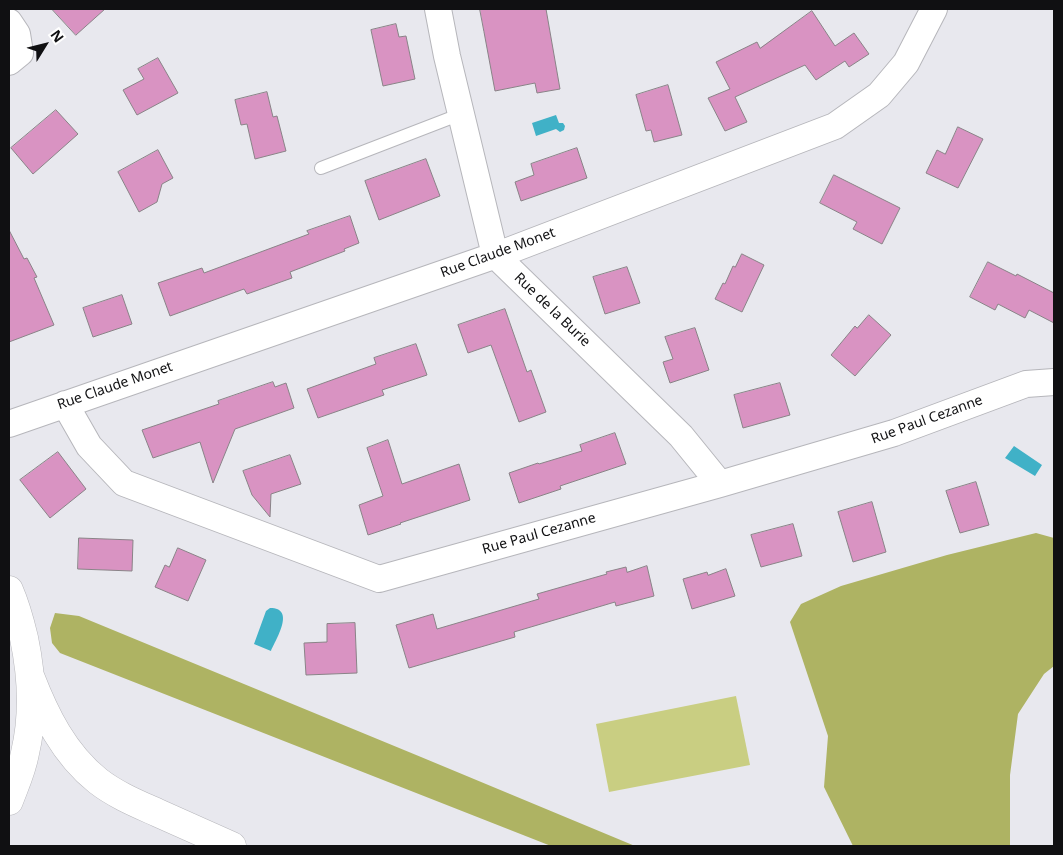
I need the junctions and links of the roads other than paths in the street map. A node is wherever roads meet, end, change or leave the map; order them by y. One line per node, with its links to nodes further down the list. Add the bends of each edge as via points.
1 (438, 9): 5 (street)
2 (934, 9): 7 (street, Rue Claude Monet, via 906,63 879,96 835,126)
3 (9, 22): 4 (street, via 17,34 20,53)
4 (9, 62)
5 (461, 114): 6 (lane); 7 (street)
6 (321, 168)
7 (495, 255): 9 (street, Rue Claude Monet); 11 (street, Rue de la Burie, via 682,436)
8 (1054, 382): 11 (street, Rue Paul Cezanne, via 1026,384 894,433)
9 (65, 404): 10 (street, Rue Claude Monet); 11 (street, Rue Paul Cezanne, via 89,446 124,483 379,579)
10 (9, 424)
11 (720, 484)
12 (11, 596): 13 (street, via 20,621)
13 (30, 676): 14 (street, via 30,721 25,753); 15 (street, via 51,724 65,746 98,782 132,802)
14 (9, 801)
15 (232, 846)

